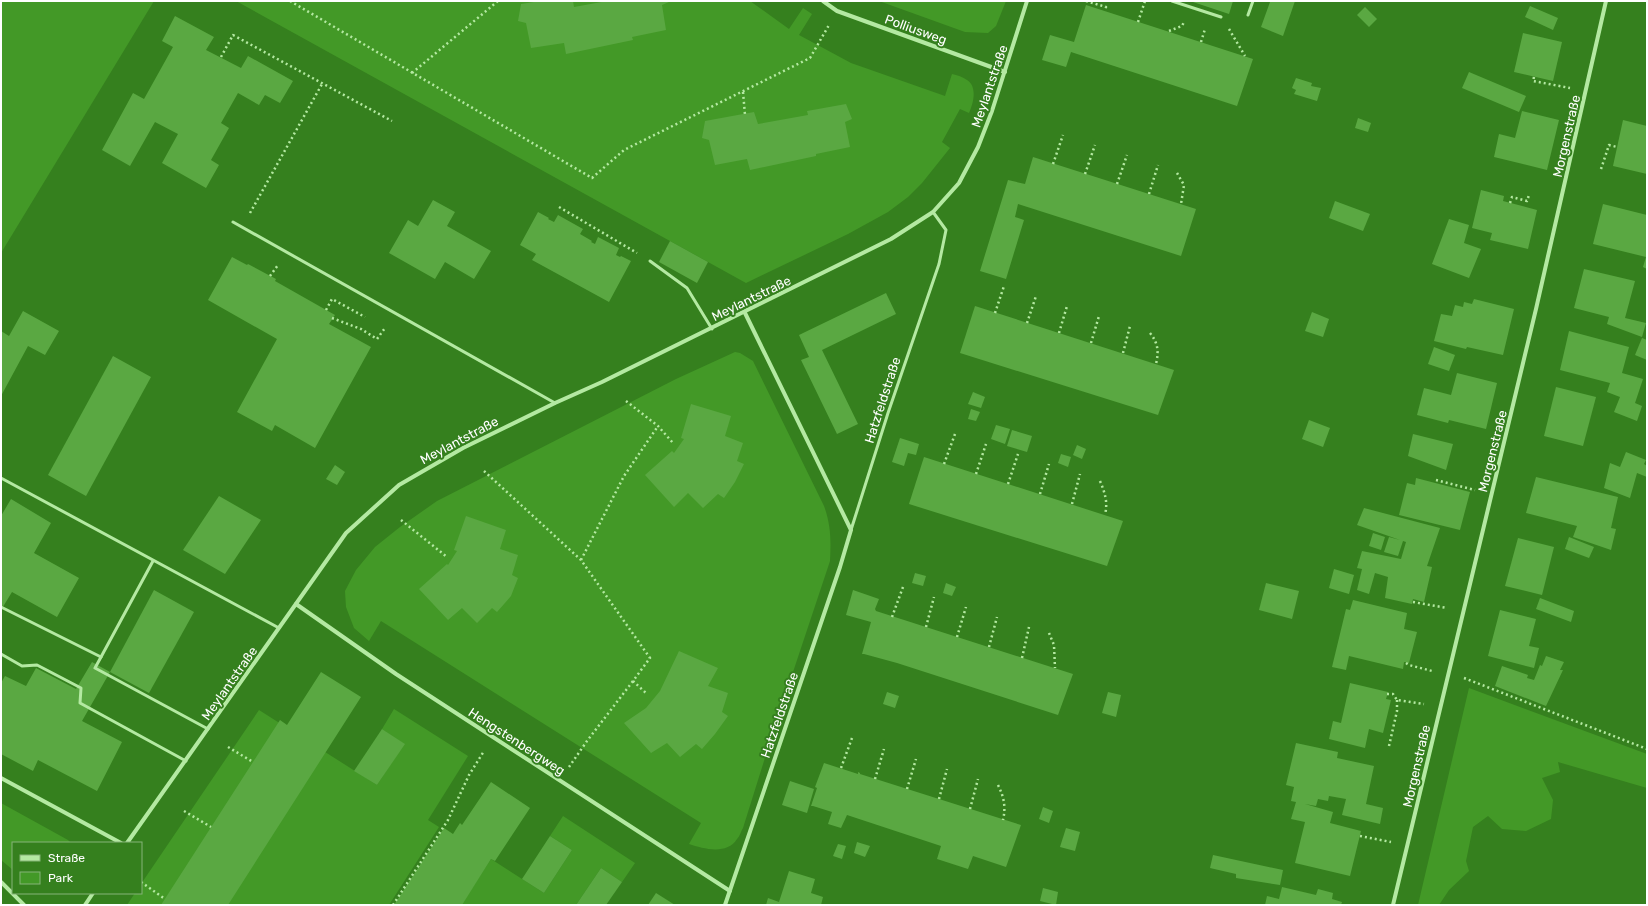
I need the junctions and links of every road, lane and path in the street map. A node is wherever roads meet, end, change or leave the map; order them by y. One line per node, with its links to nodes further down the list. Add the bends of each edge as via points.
1 (290, 1): 18 (path)
2 (498, 1): 18 (path)
3 (823, 1): 10 (street, Polliusweg)
4 (1027, 1): 17 (street, Meylantstraße)
5 (1086, 1): 11 (path, via 1106,8)
6 (1145, 1): 14 (path)
7 (1172, 1): 13 (lane)
8 (1253, 1): 12 (lane)
9 (1606, 1): 21 (street, Morgenstraße)
10 (837, 11): 17 (street, Polliusweg); 22 (path, via 810,58)
11 (1105, 11)
12 (1248, 15)
13 (1221, 17): 15 (path)
14 (1138, 22)
15 (1245, 56)
16 (221, 57): 20 (path, via 233,35)
17 (1005, 72): 40 (street, Meylantstraße, via 978,147 958,183)
18 (412, 73): 22 (path, via 592,178 624,150)
19 (1534, 77): 21 (path, via 1533,81)
20 (322, 84): 24 (path); 42 (path)
21 (1586, 91): 81 (street, Morgenstraße)
22 (743, 92): 23 (path)
23 (745, 115)
24 (392, 121)
25 (1063, 135): 29 (path)
26 (1095, 145): 33 (path)
27 (1617, 147): 31 (path, via 1609,145)
28 (1127, 155): 34 (path)
29 (1054, 164)
30 (1158, 165): 35 (path)
31 (1602, 170)
32 (1177, 173): 38 (path, via 1184,185)
33 (1085, 174)
34 (1117, 184)
35 (1149, 194)
36 (1529, 195): 37 (path, via 1527,201 1512,197)
37 (1510, 203)
38 (1181, 204)
39 (559, 207): 43 (path)
40 (932, 212): 50 (street, Meylantstraße, via 891,240); 85 (lane, Hatzfeldstraße, via 946,230 939,264)
41 (233, 222): 42 (lane)
42 (242, 228): 65 (lane)
43 (650, 261): 58 (lane, via 687,288)
44 (277, 266): 45 (path)
45 (270, 276)
46 (1004, 286): 51 (path)
47 (1036, 296): 55 (path)
48 (1067, 306): 59 (path)
49 (326, 310): 52 (path, via 332,299)
50 (745, 313): 58 (street, Meylantstraße); 85 (street)
51 (995, 313)
52 (359, 314)
53 (1099, 316): 61 (path)
54 (332, 318): 57 (path, via 361,329 377,339)
55 (1027, 323)
56 (1130, 326): 62 (path)
57 (385, 328)
58 (712, 329): 65 (street, Meylantstraße)
59 (1059, 333)
60 (1150, 333): 63 (path, via 1157,342)
61 (1091, 343)
62 (1123, 353)
63 (1156, 364)
64 (626, 401): 66 (path)
65 (555, 403): 92 (street, Meylantstraße, via 463,448 399,485 346,533)
66 (658, 426): 68 (path); 87 (path, via 624,476)
67 (955, 434): 71 (path)
68 (673, 443)
69 (986, 444): 74 (path)
70 (1018, 454): 79 (path)
71 (944, 464)
72 (1049, 464): 80 (path)
73 (484, 471): 87 (path)
74 (976, 474)
75 (1080, 474): 82 (path)
76 (1, 478): 88 (lane)
77 (1436, 480): 81 (path)
78 (1100, 481): 83 (path, via 1106,493 1107,506)
79 (1008, 484)
80 (1040, 494)
81 (1491, 494): 95 (street, Morgenstraße)
82 (1072, 504)
83 (1104, 515)
84 (401, 520): 86 (path)
85 (850, 530): 144 (street, Hatzfeldstraße, via 838,574)
86 (447, 557)
87 (581, 560): 110 (path, via 650,658)
88 (153, 561): 100 (lane); 105 (lane)
89 (903, 587): 96 (path)
90 (934, 597): 98 (path)
91 (1413, 602): 95 (path)
92 (296, 604): 100 (street, Meylantstraße); 116 (street, Hengstenbergweg, via 396,674)
93 (1, 607): 105 (lane)
94 (966, 607): 102 (path)
95 (1463, 612): 109 (street, Morgenstraße)
96 (892, 617)
97 (997, 617): 103 (path)
98 (926, 627)
99 (1029, 627): 106 (path)
100 (279, 628): 115 (street, Meylantstraße)
101 (1049, 633): 108 (path, via 1054,645)
102 (957, 637)
103 (989, 647)
104 (1, 654): 123 (lane, via 22,666 37,665 81,688 80,702)
105 (101, 657): 115 (lane, via 95,668)
106 (1022, 658)
107 (1406, 663): 109 (path)
108 (1055, 668)
109 (1448, 674): 114 (street, Morgenstraße); 121 (path)
110 (633, 681): 111 (path); 130 (path, via 586,741)
111 (646, 694)
112 (1387, 694): 113 (path, via 1393,694)
113 (1398, 700): 114 (path); 118 (path)
114 (1440, 707): 141 (street, Morgenstraße)
115 (208, 730): 123 (street, Meylantstraße)
116 (493, 736): 130 (street, Hengstenbergweg); 151 (path, via 469,775 448,820)
117 (852, 738): 125 (path)
118 (1389, 746)
119 (228, 747): 124 (path)
120 (884, 749): 128 (path)
121 (1647, 749)
122 (916, 759): 132 (path)
123 (186, 761): 140 (street, Meylantstraße)
124 (253, 762)
125 (841, 768)
126 (947, 769): 133 (path)
127 (1, 778): 139 (street)
128 (875, 779)
129 (978, 779): 134 (path)
130 (560, 781): 144 (street, Hengstenbergweg)
131 (998, 785): 136 (path, via 1004,797)
132 (907, 789)
133 (939, 799)
134 (970, 809)
135 (184, 811): 137 (path)
136 (1004, 820)
137 (210, 827)
138 (1360, 836): 141 (path)
139 (118, 842)
140 (128, 842)
141 (1407, 846): 153 (street, Morgenstraße)
142 (1, 882): 145 (street)
143 (142, 883): 148 (path)
144 (730, 892): 152 (street, Hatzfeldstraße)
145 (12, 893)
146 (13, 894): 149 (street)
147 (92, 894): 150 (street)
148 (165, 899)
149 (24, 905)
150 (86, 905)
151 (393, 905)
152 (725, 905)
153 (1393, 905)

